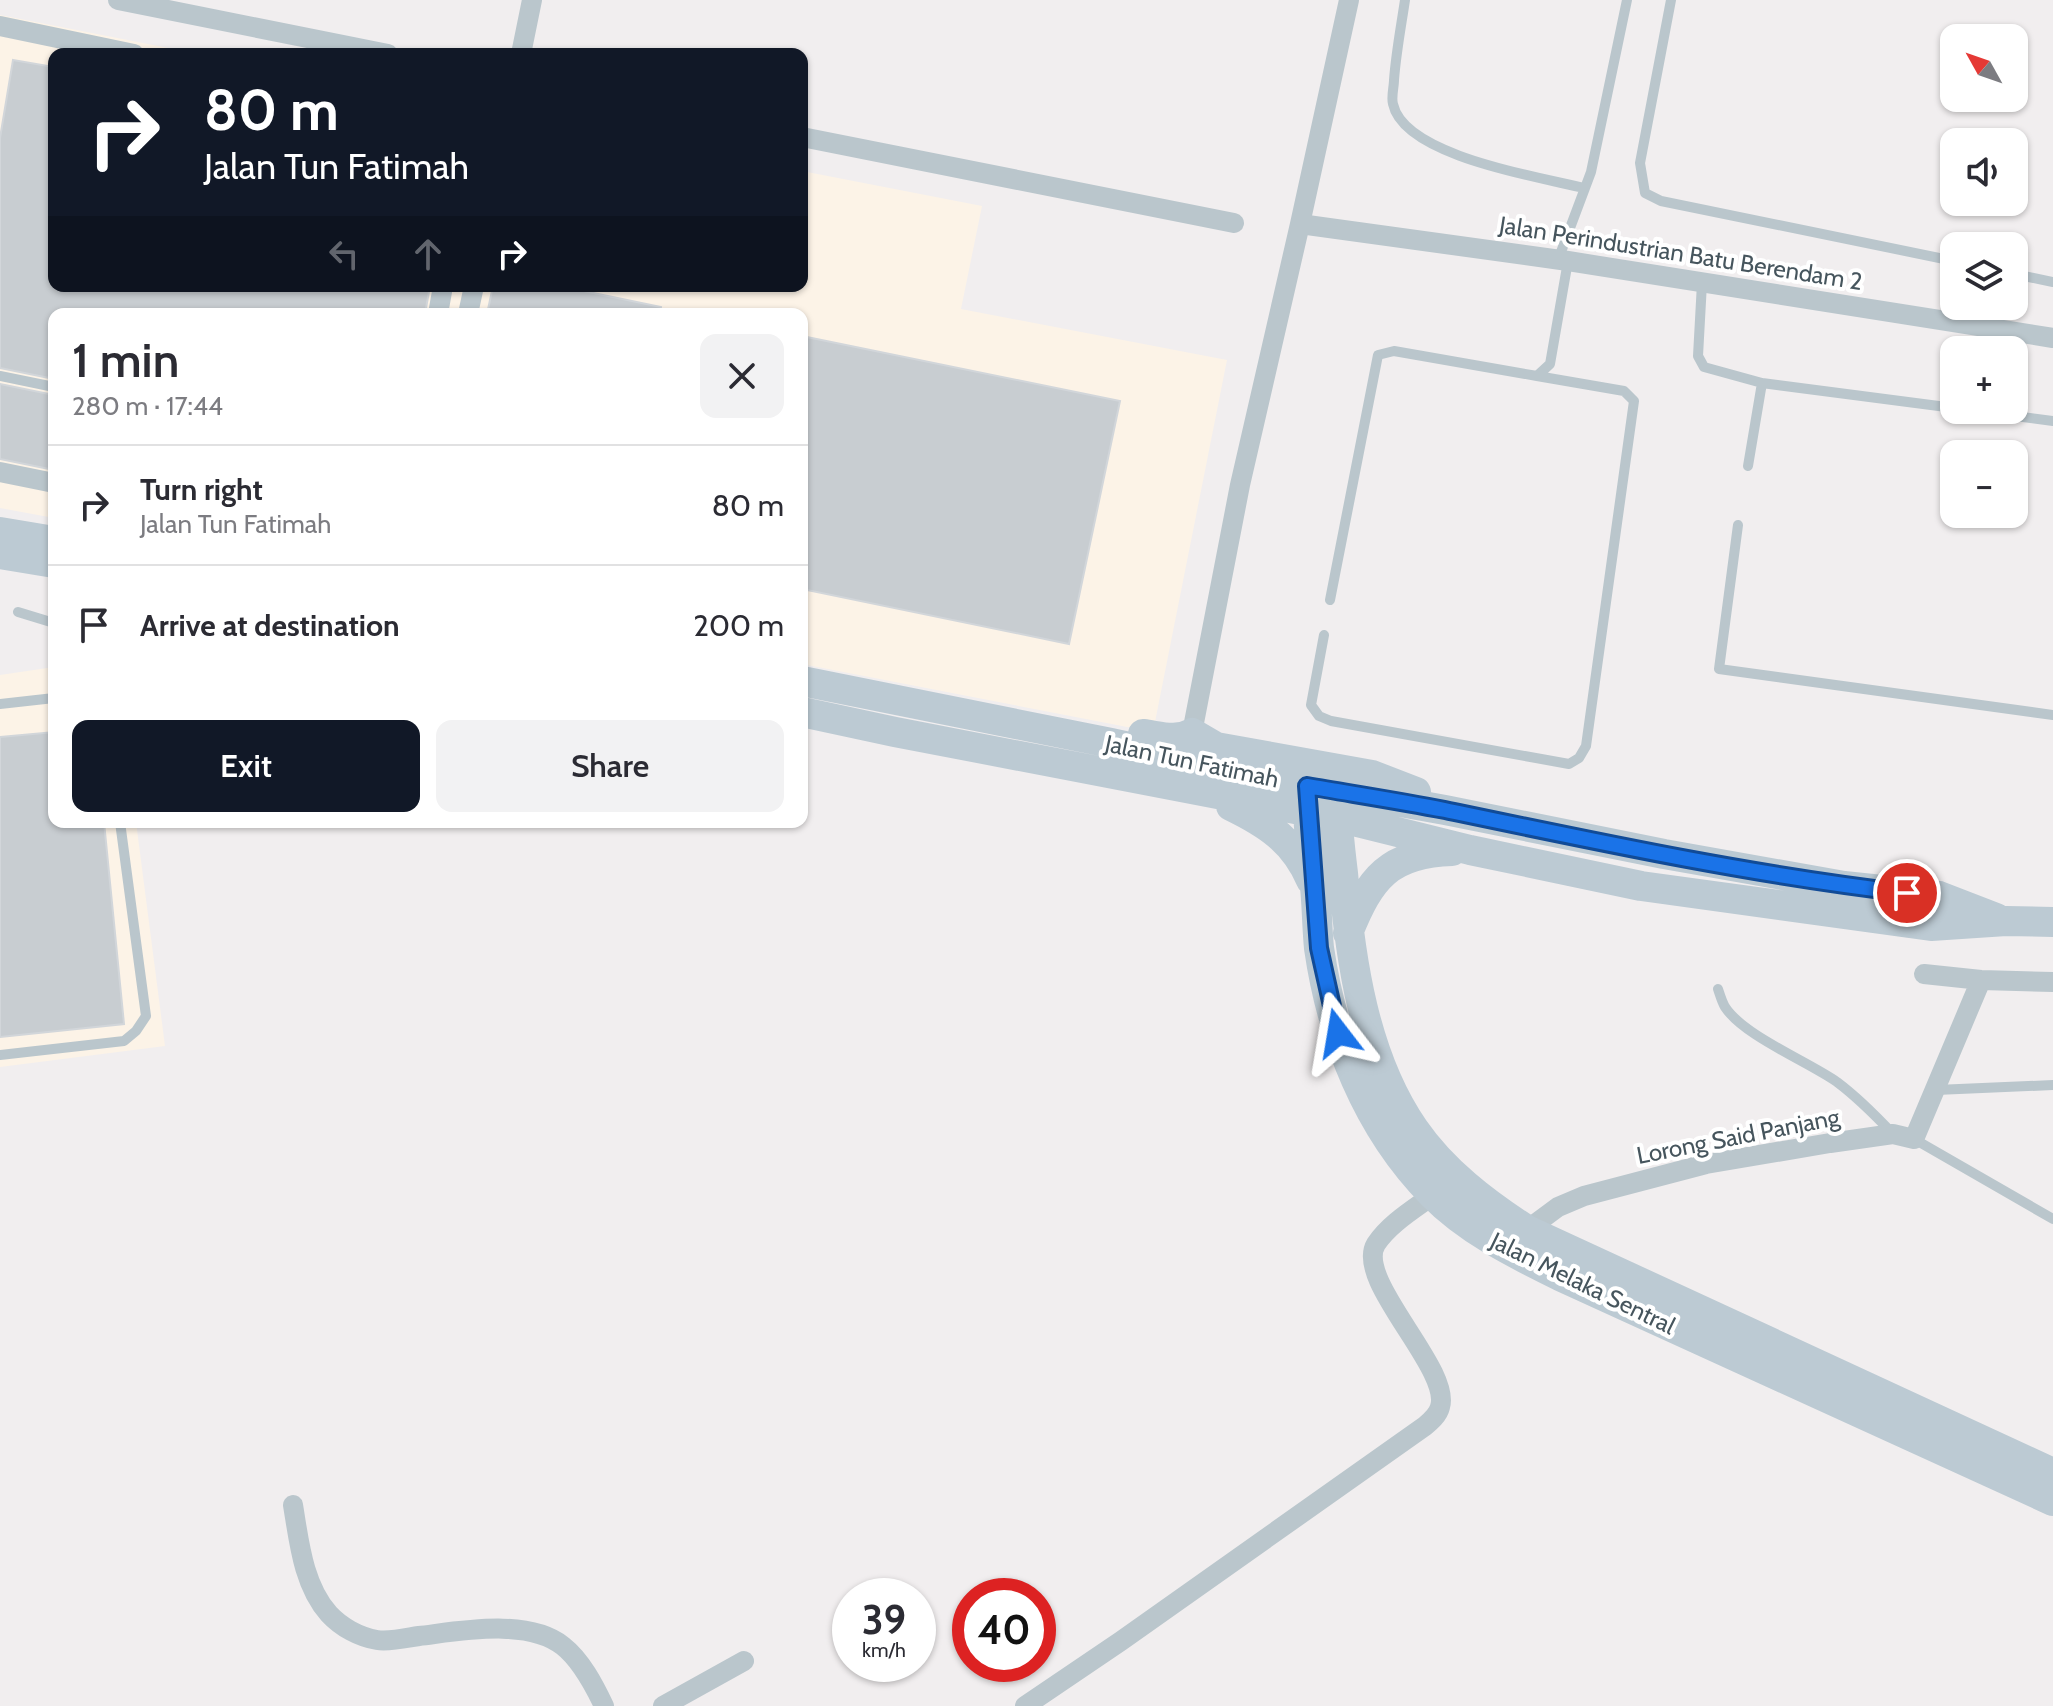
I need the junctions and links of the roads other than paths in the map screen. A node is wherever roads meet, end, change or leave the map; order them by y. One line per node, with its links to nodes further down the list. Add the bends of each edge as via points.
1 (118, 0): 9 (street)
2 (532, 0): 10 (street)
3 (1349, 0): 14 (street)
4 (1405, 0): 12 (lane, via 1392,102 1398,117 1421,140 1482,164)
5 (1627, 0): 12 (lane)
6 (1671, 0): 15 (lane, via 1640,163 1645,193 1661,201)
7 (0, 26): 8 (street)
8 (105, 48)
9 (358, 48)
10 (522, 48)
11 (808, 138): 13 (street)
12 (1584, 188): 16 (lane)
13 (1234, 223)
14 (1300, 224): 16 (street, Jalan Perindustrian Batu Berendam 2); 45 (street, via 1240,485)
15 (1940, 258)
16 (1563, 260): 19 (street, Jalan Perindustrian Batu Berendam 2); 22 (lane, via 1550,364)
17 (2028, 277): 18 (lane)
18 (2053, 282)
19 (1702, 283): 20 (street, Jalan Perindustrian Batu Berendam 2); 23 (lane, via 1698,356 1704,367)
20 (2053, 338)
21 (0, 376): 24 (lane)
22 (1537, 376): 36 (lane, via 1394,351 1378,355); 39 (lane, via 1624,391 1634,401 1586,746 1579,758 1569,764 1319,716 1311,705)
23 (1762, 383): 25 (lane); 28 (lane)
24 (48, 386)
25 (1940, 406)
26 (2028, 418): 27 (lane)
27 (2053, 421)
28 (1748, 466)
29 (0, 472): 30 (street)
30 (48, 482)
31 (1738, 525): 44 (lane, via 1719,669)
32 (0, 532): 33 (main road)
33 (48, 540)
34 (0, 554): 35 (main road)
35 (48, 562)
36 (1330, 600)
37 (18, 612): 38 (lane)
38 (48, 621)
39 (1324, 635)
40 (808, 682): 46 (main road, Jalan Tun Fatimah)
41 (48, 699): 42 (lane)
42 (0, 704)
43 (808, 713): 47 (main road, Jalan Tun Fatimah)
44 (2053, 715)
45 (1192, 733): 46 (main road, via 1173,739 1120,736); 49 (main road, via 1216,747 1372,775 1415,791)
46 (1111, 743): 48 (main road, Jalan Tun Fatimah)
47 (1193, 789): 48 (main road, Jalan Tun Fatimah); 52 (main road, via 1278,833 1299,856)
48 (1322, 801): 49 (main road, Jalan Tun Fatimah); 51 (main road, Jalan Tun Fatimah); 52 (main road, Jalan Melaka Sentral); 55 (main road, Jalan Melaka Sentral)
49 (1445, 810): 53 (main road, Jalan Tun Fatimah, via 1844,886 1939,896)
50 (121, 828): 60 (lane, via 146,1016 124,1041)
51 (1470, 850): 53 (main road, Jalan Tun Fatimah, via 1641,886 1931,926); 55 (main road, via 1434,851 1391,866 1373,883)
52 (1315, 887): 65 (main road, Jalan Melaka Sentral, via 1319,948 1351,1069 1399,1157)
53 (2006, 921): 54 (main road, Jalan Tun Fatimah)
54 (2053, 922)
55 (1348, 933): 67 (main road, Jalan Melaka Sentral, via 1374,1046 1390,1089 1414,1130 1444,1166)
56 (1924, 974): 57 (street)
57 (1981, 980): 58 (street); 62 (street)
58 (2053, 982)
59 (1718, 989): 63 (lane, via 1734,1017 1836,1081)
60 (0, 1055)
61 (2053, 1085): 62 (lane)
62 (1936, 1090): 64 (street)
63 (1893, 1134): 64 (street, Lorong Said Panjang); 67 (street, Lorong Said Panjang, via 1706,1164 1584,1196)
64 (1914, 1139): 66 (lane)
65 (1433, 1195): 69 (main road, Jalan Melaka Sentral, via 1499,1244 1548,1270); 74 (street, via 1390,1229 1375,1246 1373,1262 1391,1305 1440,1389 1435,1417)
66 (2053, 1219)
67 (1527, 1230): 68 (main road, Jalan Melaka Sentral)
68 (2053, 1473)
69 (2053, 1501)
70 (293, 1505): 72 (street, via 302,1558 314,1588 328,1613 350,1632 377,1640 463,1630 539,1633 562,1645 582,1667)
71 (744, 1661): 73 (street)
72 (604, 1706)
73 (663, 1706)
74 (1025, 1706)

